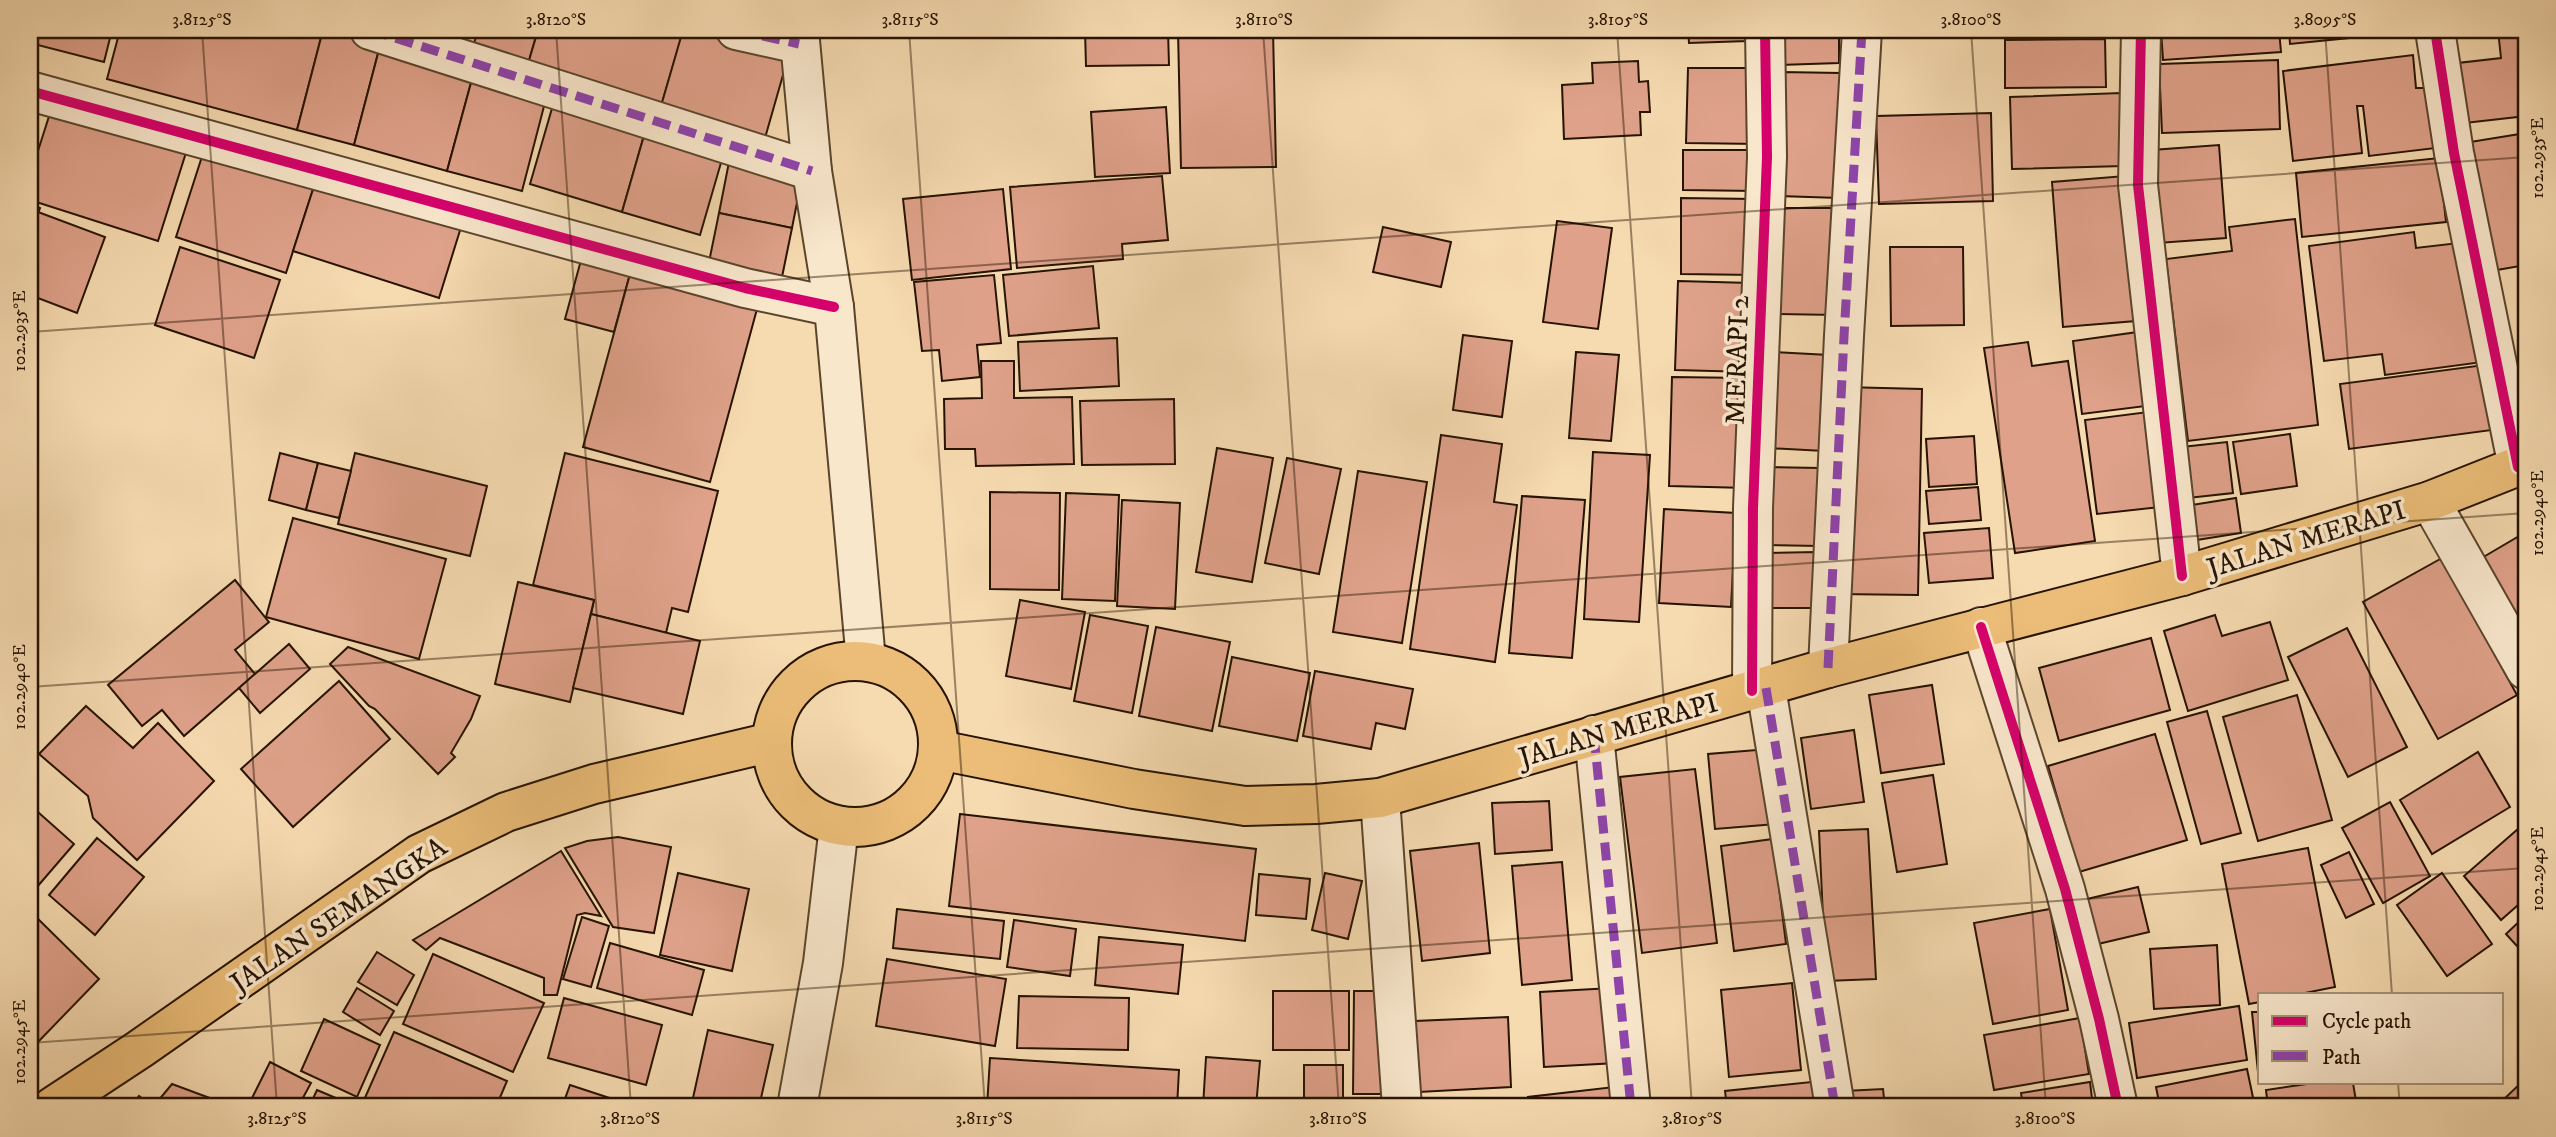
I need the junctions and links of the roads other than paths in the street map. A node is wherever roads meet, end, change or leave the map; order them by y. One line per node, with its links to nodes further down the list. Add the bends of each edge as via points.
1 (370, 30): 9 (street)
2 (736, 30): 7 (street)
3 (1765, 30): 18 (street, MERAPI 2, via 1767,157 1753,508)
4 (1862, 30): 16 (street)
5 (2141, 30): 13 (street, via 2138,185)
6 (2435, 30): 11 (street, via 2454,153)
7 (799, 37): 9 (street)
8 (30, 91): 10 (street, via 745,288)
9 (813, 172): 10 (street)
10 (834, 307): 15 (street)
11 (2522, 465): 12 (main road, JALAN MERAPI)
12 (2430, 501): 13 (main road, JALAN MERAPI); 17 (street)
13 (2182, 576): 14 (main road, JALAN MERAPI)
14 (1981, 627): 16 (main road, JALAN MERAPI); 29 (street, via 2065,889)
15 (866, 661): 20 (main road, via 839,661 813,672 791,690 777,715); 21 (main road, via 905,677 912,685 932,710)
16 (1828, 668): 18 (main road, JALAN MERAPI)
17 (2526, 670)
18 (1759, 690): 19 (main road, JALAN MERAPI); 28 (street, MERAPI 2)
19 (1594, 735): 22 (main road, JALAN MERAPI); 27 (street)
20 (772, 742): 23 (main road, via 776,770 790,796 812,816); 24 (main road, JALAN SEMANGKA, via 594,784 518,808 419,853)
21 (939, 750): 22 (main road, JALAN MERAPI, via 1245,806); 23 (main road, via 926,788 897,817 860,828)
22 (1380, 798): 26 (street)
23 (839, 826): 25 (street, via 823,963)
24 (52, 1107)
25 (797, 1107)
26 (1402, 1107)
27 (1631, 1107)
28 (1835, 1107)
29 (2118, 1107)

